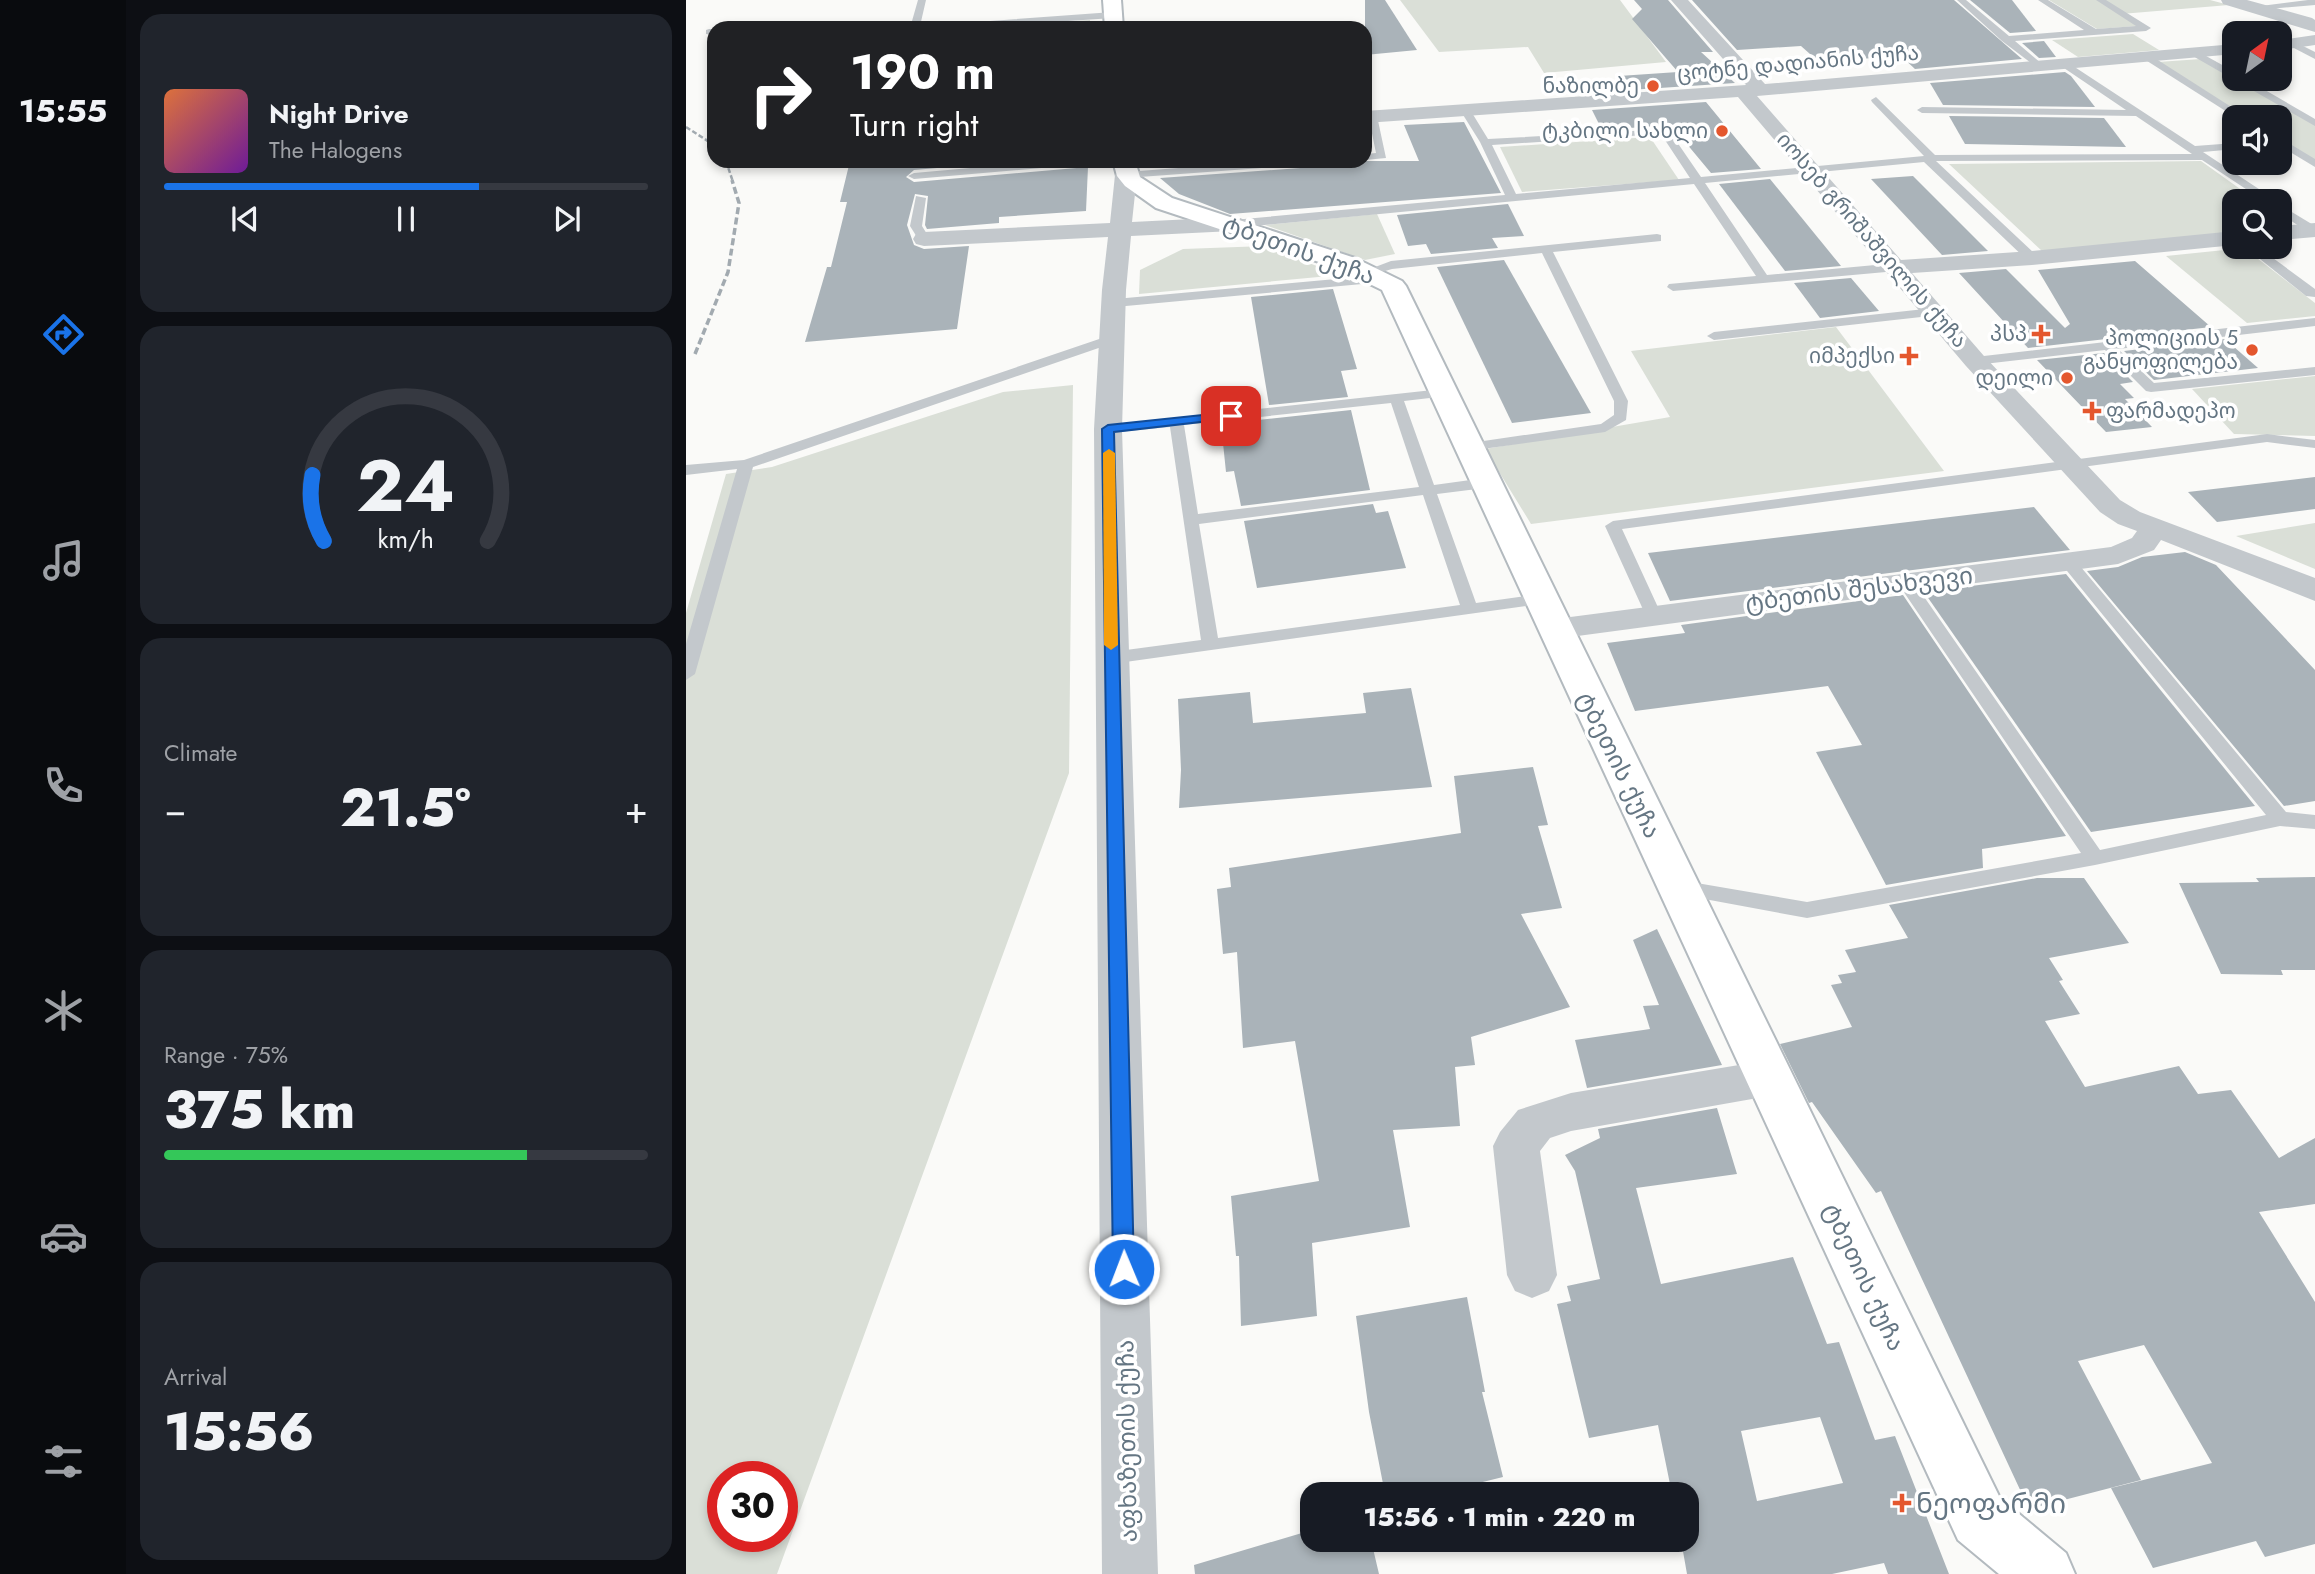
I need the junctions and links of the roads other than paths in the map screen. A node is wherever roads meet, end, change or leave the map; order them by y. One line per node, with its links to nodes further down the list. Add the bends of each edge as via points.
1 (922, 0): 10 (lane)
2 (1679, 0): 25 (street, იოსებ გრიშაშვილის ქუჩა)
3 (1962, 0): 14 (lane)
4 (2042, 0): 13 (lane)
5 (2099, 0): 13 (lane, via 2146,28)
6 (2229, 0): 8 (street)
7 (2315, 2): 8 (lane)
8 (2257, 7): 12 (street)
9 (1113, 14): 11 (lane)
10 (917, 21)
11 (1018, 21)
12 (2315, 27)
13 (2094, 32): 14 (lane)
14 (2005, 39): 23 (lane)
15 (2315, 40): 16 (street)
16 (2292, 44)
17 (2292, 47): 20 (lane)
18 (2222, 50): 19 (street, ცოტნე დადიანის ქუჩა)
19 (2194, 53): 21 (street, ცოტნე დადიანის ქუჩა); 24 (lane)
20 (2315, 56)
21 (2147, 57): 22 (street, ცოტნე დადიანის ქუჩა); 28 (lane)
22 (2064, 64): 23 (street, ცოტნე დადიანის ქუჩა); 31 (lane)
23 (2039, 66): 25 (street, ცოტნე დადიანის ქუჩა)
24 (2222, 69)
25 (1751, 90): 29 (street, ცოტნე დადიანის ქუჩა); 45 (street, იოსებ გრიშაშვილის ქუჩა)
26 (2260, 91): 33 (lane)
27 (1876, 100): 41 (lane)
28 (2223, 105)
29 (1465, 110): 32 (street, ცოტნე დადიანის ქუჩა); 35 (lane)
30 (1922, 110): 31 (lane)
31 (2138, 113): 37 (lane)
32 (1372, 116)
33 (2315, 123)
34 (1372, 125): 39 (lane, via 1382,156)
35 (1485, 142): 47 (lane, via 1664,131); 50 (lane)
36 (2222, 147): 37 (lane)
37 (2194, 149): 40 (lane)
38 (2292, 149): 42 (lane)
39 (1372, 157)
40 (2206, 157): 41 (lane); 48 (lane)
41 (1929, 158): 45 (lane); 60 (lane)
42 (2315, 164)
43 (1006, 168): 46 (lane)
44 (1125, 168): 52 (street, ტბეთის ქუჩა, via 1140,189 1164,202); 53 (street, აფხაზეთის ქუჩა)
45 (1812, 170): 47 (lane); 62 (street, იოსებ გრიშაშვილის ქუჩა)
46 (914, 176)
47 (1696, 181): 50 (lane); 64 (lane)
48 (2253, 189)
49 (920, 198): 57 (lane, via 916,226)
50 (1512, 198): 52 (lane)
51 (2292, 216): 54 (lane)
52 (1233, 224): 53 (street); 63 (street, ტბეთის ქუჩა)
53 (1119, 228): 57 (street); 68 (street, აფხაზეთის ქუჩა)
54 (2314, 230): 55 (street)
55 (2292, 232)
56 (1657, 238): 59 (lane)
57 (924, 239)
58 (2222, 239): 60 (street)
59 (1546, 250): 63 (lane, via 1391,265); 79 (lane, via 1621,401 1621,417 1605,428)
60 (2032, 258): 62 (street)
61 (2266, 259): 66 (lane)
62 (1897, 267): 64 (lane); 67 (street, იოსებ გრიშაშვილის ქუჩა)
63 (1374, 275): 68 (lane); 74 (street, ტბეთის ქუჩა, via 1393,286)
64 (1764, 279): 65 (lane)
65 (1673, 287)
66 (2315, 293)
67 (1934, 312): 70 (lane); 72 (street, იოსებ გრიშაშვილის ქუჩა)
68 (1113, 321): 77 (street, აფხაზეთის ქუჩა); 81 (lane)
69 (2315, 322): 71 (lane)
70 (1714, 336)
71 (2108, 346): 72 (lane); 73 (lane, via 2151,388)
72 (1975, 361): 80 (street, იოსებ გრიშაშვილის ქუჩა)
73 (2315, 371)
74 (1442, 393): 75 (lane); 79 (street, ტბეთის ქუჩა)
75 (1396, 398): 76 (lane); 84 (lane)
76 (1176, 422): 77 (lane); 85 (lane)
77 (1108, 429): 94 (street, აფხაზეთის ქუჩა)
78 (2315, 444): 80 (lane, via 2267,438)
79 (1468, 447): 83 (street, ტბეთის ქუჩა)
80 (2067, 463): 86 (street, იოსებ გრიშაშვილის ქუჩა, via 2110,506); 92 (lane, via 1613,526)
81 (746, 464): 82 (lane); 95 (lane)
82 (686, 470)
83 (1485, 483): 84 (lane); 91 (street, ტბეთის ქუჩა)
84 (1428, 490): 85 (lane); 90 (lane)
85 (1191, 520): 93 (lane)
86 (2154, 529): 87 (street, ტბეთის შესახვევი, via 2143,544 2118,555); 89 (street, იოსებ გრიშაშვილის ქუჩა)
87 (2069, 563): 88 (street, ტბეთის შესახვევი); 96 (lane)
88 (1905, 582): 92 (street, ტბეთის შესახვევი); 98 (lane)
89 (2315, 591)
90 (1470, 609): 91 (lane); 93 (lane)
91 (1548, 614): 92 (street, ტბეთის შესახვევი); 99 (street, ტბეთის ქუჩა)
92 (1654, 616)
93 (1210, 645): 94 (lane)
94 (1111, 659): 102 (street, აფხაზეთის ქუჩა)
95 (686, 674)
96 (2280, 819): 97 (lane); 98 (lane)
97 (2315, 822)
98 (2095, 858): 99 (lane, via 1807,910)
99 (1678, 888): 100 (street, ტბეთის ქუჩა)
100 (1769, 1078): 101 (street, via 1571,1112 1534,1125 1516,1146); 103 (street, ტბეთის ქუჩა, via 1979,1519)
101 (1532, 1275)
102 (1130, 1574)
103 (2045, 1574)

